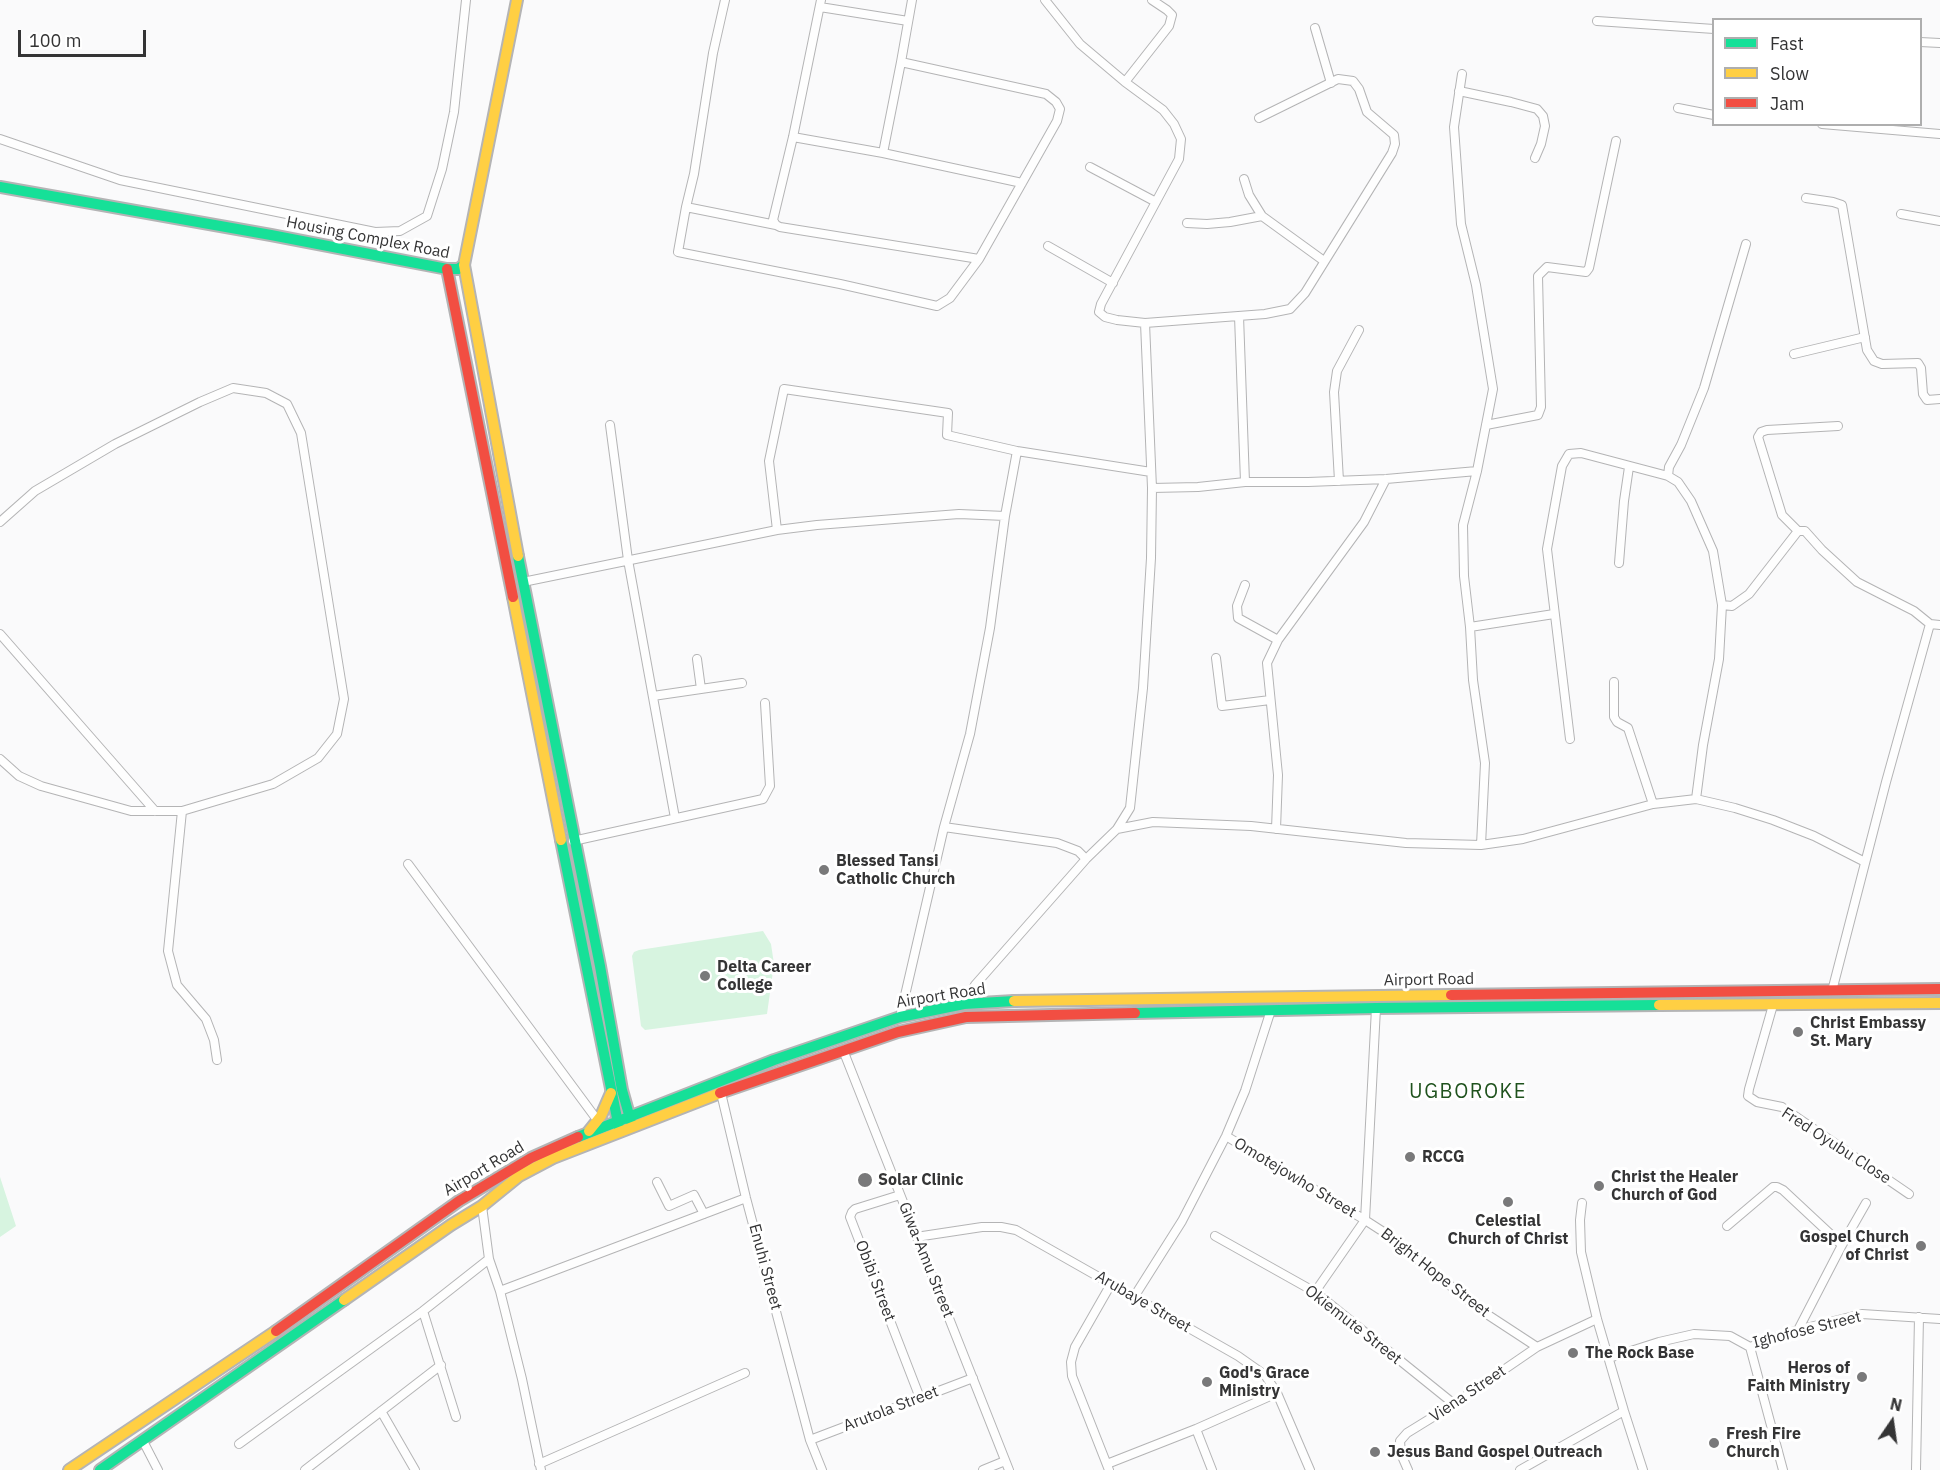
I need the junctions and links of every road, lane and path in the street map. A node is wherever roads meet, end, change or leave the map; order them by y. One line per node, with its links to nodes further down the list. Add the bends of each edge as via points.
1 (466, 0): 25 (street, via 454,112 442,168 428,216 400,231 375,232 120,180)
2 (517, 0): 45 (main road, Housing Complex Road)
3 (725, 0): 35 (street)
4 (912, 0): 8 (street)
5 (1045, 0): 16 (street, via 1080,44)
6 (1152, 0): 16 (street, via 1172,15 1168,26)
7 (821, 3): 8 (street); 24 (street)
8 (908, 21): 14 (street)
9 (1597, 21): 11 (street)
10 (1315, 28): 17 (street)
11 (1712, 29)
12 (1922, 42): 13 (street)
13 (1940, 42)
14 (901, 62): 27 (street); 31 (street, via 1046,94 1056,102 1060,109 1057,121)
15 (1462, 74): 18 (street)
16 (1125, 82): 34 (street, via 1163,110 1181,139 1179,159)
17 (1331, 83): 21 (street); 44 (street, via 1338,79 1353,81 1367,112 1394,135 1395,144)
18 (1459, 91): 28 (street, via 1537,109 1545,126); 55 (street, via 1454,127 1461,224 1476,285 1493,389)
19 (1678, 108): 20 (street)
20 (1712, 115)
21 (1259, 118)
22 (1846, 126): 23 (street)
23 (1940, 134)
24 (794, 137): 27 (street); 40 (street, via 774,215)
25 (0, 139)
26 (1616, 141): 55 (street, via 1589,268 1586,272 1547,267 1538,276 1538,415)
27 (883, 153): 31 (street)
28 (1535, 158)
29 (1090, 167): 34 (street)
30 (1244, 179): 37 (street)
31 (1022, 183): 43 (street)
32 (0, 187): 46 (main road, Housing Complex Road)
33 (1806, 198): 51 (street, via 1842,205)
34 (1156, 202): 47 (street)
35 (686, 207): 40 (street); 43 (street, via 678,252 937,306 950,298)
36 (1901, 214): 38 (street)
37 (1262, 216): 39 (street, via 1230,222); 44 (street)
38 (1940, 221)
39 (1187, 223)
40 (776, 225): 43 (street)
41 (1746, 244): 61 (street, via 1704,388)
42 (1048, 246): 47 (street)
43 (979, 259)
44 (1324, 261): 48 (street, via 1290,309)
45 (464, 265): 46 (main road, Housing Complex Road); 72 (main road)
46 (447, 269): 116 (main road)
47 (1113, 283): 49 (street, via 1100,312 1117,320)
48 (1239, 316): 49 (street); 64 (street)
49 (1145, 323): 60 (street)
50 (1359, 330): 63 (street, via 1337,371 1334,392)
51 (1865, 338): 52 (street); 53 (street, via 1874,361 1918,363 1923,394 1927,400)
52 (1794, 354)
53 (1940, 399)
54 (610, 424): 70 (street)
55 (1486, 425): 59 (street)
56 (1838, 426): 69 (street, via 1767,430 1758,437 1782,515)
57 (1017, 451): 60 (street); 66 (street); 68 (street, via 947,435 948,413 784,389 769,461)
58 (1629, 467): 61 (street); 71 (street); 75 (street, via 1581,453 1569,454 1562,466 1547,549)
59 (1477, 471): 62 (street); 78 (street, via 1463,525)
60 (1151, 472): 65 (street)
61 (1668, 476): 74 (street, via 1678,482 1691,501 1713,551)
62 (1386, 479): 63 (street); 80 (street, via 1364,522)
63 (1339, 481): 64 (street)
64 (1245, 482): 65 (street)
65 (1152, 488): 98 (street, via 1143,688 1130,808)
66 (1005, 516): 68 (street, via 959,514); 96 (street, via 972,724)
67 (0, 522): 93 (street, via 45,485 116,444 232,388 266,393 287,404 301,433 344,699 337,734 318,758 273,784)
68 (777, 530): 70 (street)
69 (1798, 531): 74 (street, via 1749,594 1732,606); 76 (street, via 1805,531 1857,582 1914,611)
70 (628, 560): 72 (street); 86 (street)
71 (1619, 563)
72 (523, 582): 99 (main road)
73 (1245, 585): 80 (street, via 1238,618)
74 (1722, 605): 91 (street, via 1719,659)
75 (1554, 614): 78 (street); 89 (street)
76 (1930, 624): 77 (street); 102 (street)
77 (1940, 625)
78 (1470, 627): 100 (street, via 1485,763)
79 (0, 634): 94 (street)
80 (1278, 640): 87 (street, via 1267,663)
81 (1215, 658): 87 (street, via 1222,706)
82 (697, 659): 85 (street)
83 (1614, 682): 92 (street, via 1614,717 1628,728)
84 (742, 683): 85 (street)
85 (701, 689): 86 (street)
86 (653, 696): 95 (street)
87 (1270, 700): 97 (street, via 1278,775)
88 (765, 703): 95 (street, via 770,786 763,799)
89 (1570, 739)
90 (0, 759): 94 (street, via 19,776 41,786 131,811)
91 (1696, 799): 92 (street); 102 (street, via 1773,819)
92 (1653, 804): 100 (street, via 1523,839)
93 (182, 810): 94 (street); 115 (street, via 168,951 177,985 206,1019)
94 (155, 811)
95 (675, 818): 99 (street)
96 (944, 827): 101 (street, via 1057,843 1078,851); 113 (street)
97 (1276, 829): 98 (street, via 1153,822); 100 (street, via 1406,843)
98 (1117, 830): 101 (street)
99 (573, 841): 116 (main road, via 600,966)
100 (1481, 844)
101 (1086, 859): 108 (street, via 975,985)
102 (1865, 862): 105 (street)
103 (408, 864): 120 (street)
104 (1940, 989): 105 (main road, Airport Road)
105 (1832, 991): 106 (main road, Airport Road)
106 (1097, 999): 108 (main road, Airport Road); 112 (main road)
107 (1940, 1003): 109 (main road, Airport Road)
108 (964, 1004): 113 (main road, Airport Road)
109 (1773, 1005): 110 (main road, Airport Road); 127 (street, Fred Oyubu Close, via 1748,1096 1782,1107)
110 (1376, 1008): 111 (main road, Airport Road); 134 (street, Bright Hope Street)
111 (1271, 1010): 112 (main road, Airport Road); 125 (street)
112 (1098, 1015): 114 (main road, Airport Road, via 966,1017 898,1032)
113 (900, 1017): 118 (main road, Airport Road, via 774,1060)
114 (843, 1050): 117 (main road, Airport Road); 128 (street, Giwa-Amu Street)
115 (218, 1060)
116 (617, 1091): 118 (main road, via 636,1108); 119 (main road); 120 (main road); 121 (main road)
117 (721, 1093): 122 (main road, Airport Road); 129 (street, Enuhi Street)
118 (650, 1110): 119 (main road, Airport Road)
119 (630, 1118): 121 (main road, Airport Road); 122 (main road)
120 (598, 1121): 123 (main road)
121 (617, 1122): 123 (main road, Airport Road); 124 (main road)
122 (634, 1128): 124 (main road, Airport Road)
123 (588, 1133): 168 (main road, Airport Road, via 531,1158 459,1201 243,1354)
124 (621, 1133): 132 (main road, Airport Road, via 582,1146 519,1176)
125 (1226, 1136): 134 (street, Omotejowho Street); 143 (street, via 1182,1221)
126 (657, 1182): 133 (street, via 669,1206 694,1195)
127 (1909, 1194)
128 (900, 1195): 137 (street, Giwa-Amu Street); 156 (street, Obibi Street, via 855,1209 850,1217)
129 (746, 1198): 133 (street); 162 (street, Enuhi Street)
130 (1582, 1203): 146 (street, via 1581,1252)
131 (1866, 1203): 138 (street)
132 (482, 1206): 139 (street); 163 (main road, Airport Road)
133 (704, 1214): 141 (street)
134 (1365, 1220): 142 (street); 149 (street, Bright Hope Street, via 1482,1311)
135 (1727, 1226): 138 (street, via 1777,1187)
136 (1215, 1236): 142 (street, Okiemute Street)
137 (916, 1237): 140 (street, Arubaye Street, via 982,1227 1016,1230); 154 (street, Giwa-Amu Street)
138 (1842, 1245): 148 (street)
139 (489, 1258): 141 (street); 144 (street)
140 (1111, 1284): 143 (street, Arubaye Street); 167 (street, via 1075,1347 1071,1362 1072,1376)
141 (500, 1291): 166 (street)
142 (1315, 1292): 157 (street, Okiemute Street)
143 (1134, 1297): 155 (street, Arubaye Street, via 1238,1356 1265,1375)
144 (423, 1311): 152 (street); 164 (street)
145 (1919, 1317): 147 (street, Ighofose Street); 148 (street, Ighofose Street, via 1862,1314); 182 (street)
146 (1597, 1319): 149 (street); 151 (street)
147 (1940, 1319)
148 (1798, 1330): 150 (street, Ighofose Street)
149 (1536, 1347): 157 (street, Viena Street)
150 (1750, 1347): 151 (street, Ighofose Street, via 1730,1336 1694,1334); 181 (street)
151 (1609, 1358): 159 (street)
152 (441, 1365): 158 (street); 160 (street)
153 (746, 1373): 166 (street)
154 (973, 1378): 156 (street, Arutola Street); 165 (street, Giwa-Amu Street)
155 (1277, 1393): 161 (street); 177 (street, Arubaye Street)
156 (920, 1398): 162 (street, Arutola Street)
157 (1454, 1404): 178 (street, Viena Street, via 1400,1441)
158 (381, 1411): 171 (street); 172 (street)
159 (1624, 1411): 179 (street); 180 (street)
160 (456, 1417)
161 (1196, 1429): 167 (street); 176 (street)
162 (810, 1440): 173 (street, Enuhi Street)
163 (143, 1441): 169 (main road, Airport Road); 170 (street)
164 (239, 1444)
165 (1005, 1461): 174 (street); 175 (street, Giwa-Amu Street)
166 (540, 1467)
167 (1108, 1467)
168 (69, 1470)
169 (100, 1470)
170 (158, 1470)
171 (305, 1470)
172 (416, 1470)
173 (822, 1470)
174 (983, 1470)
175 (1009, 1470)
176 (1212, 1470)
177 (1310, 1470)
178 (1408, 1470)
179 (1520, 1470)
180 (1643, 1470)
181 (1784, 1470)
182 (1916, 1470)

